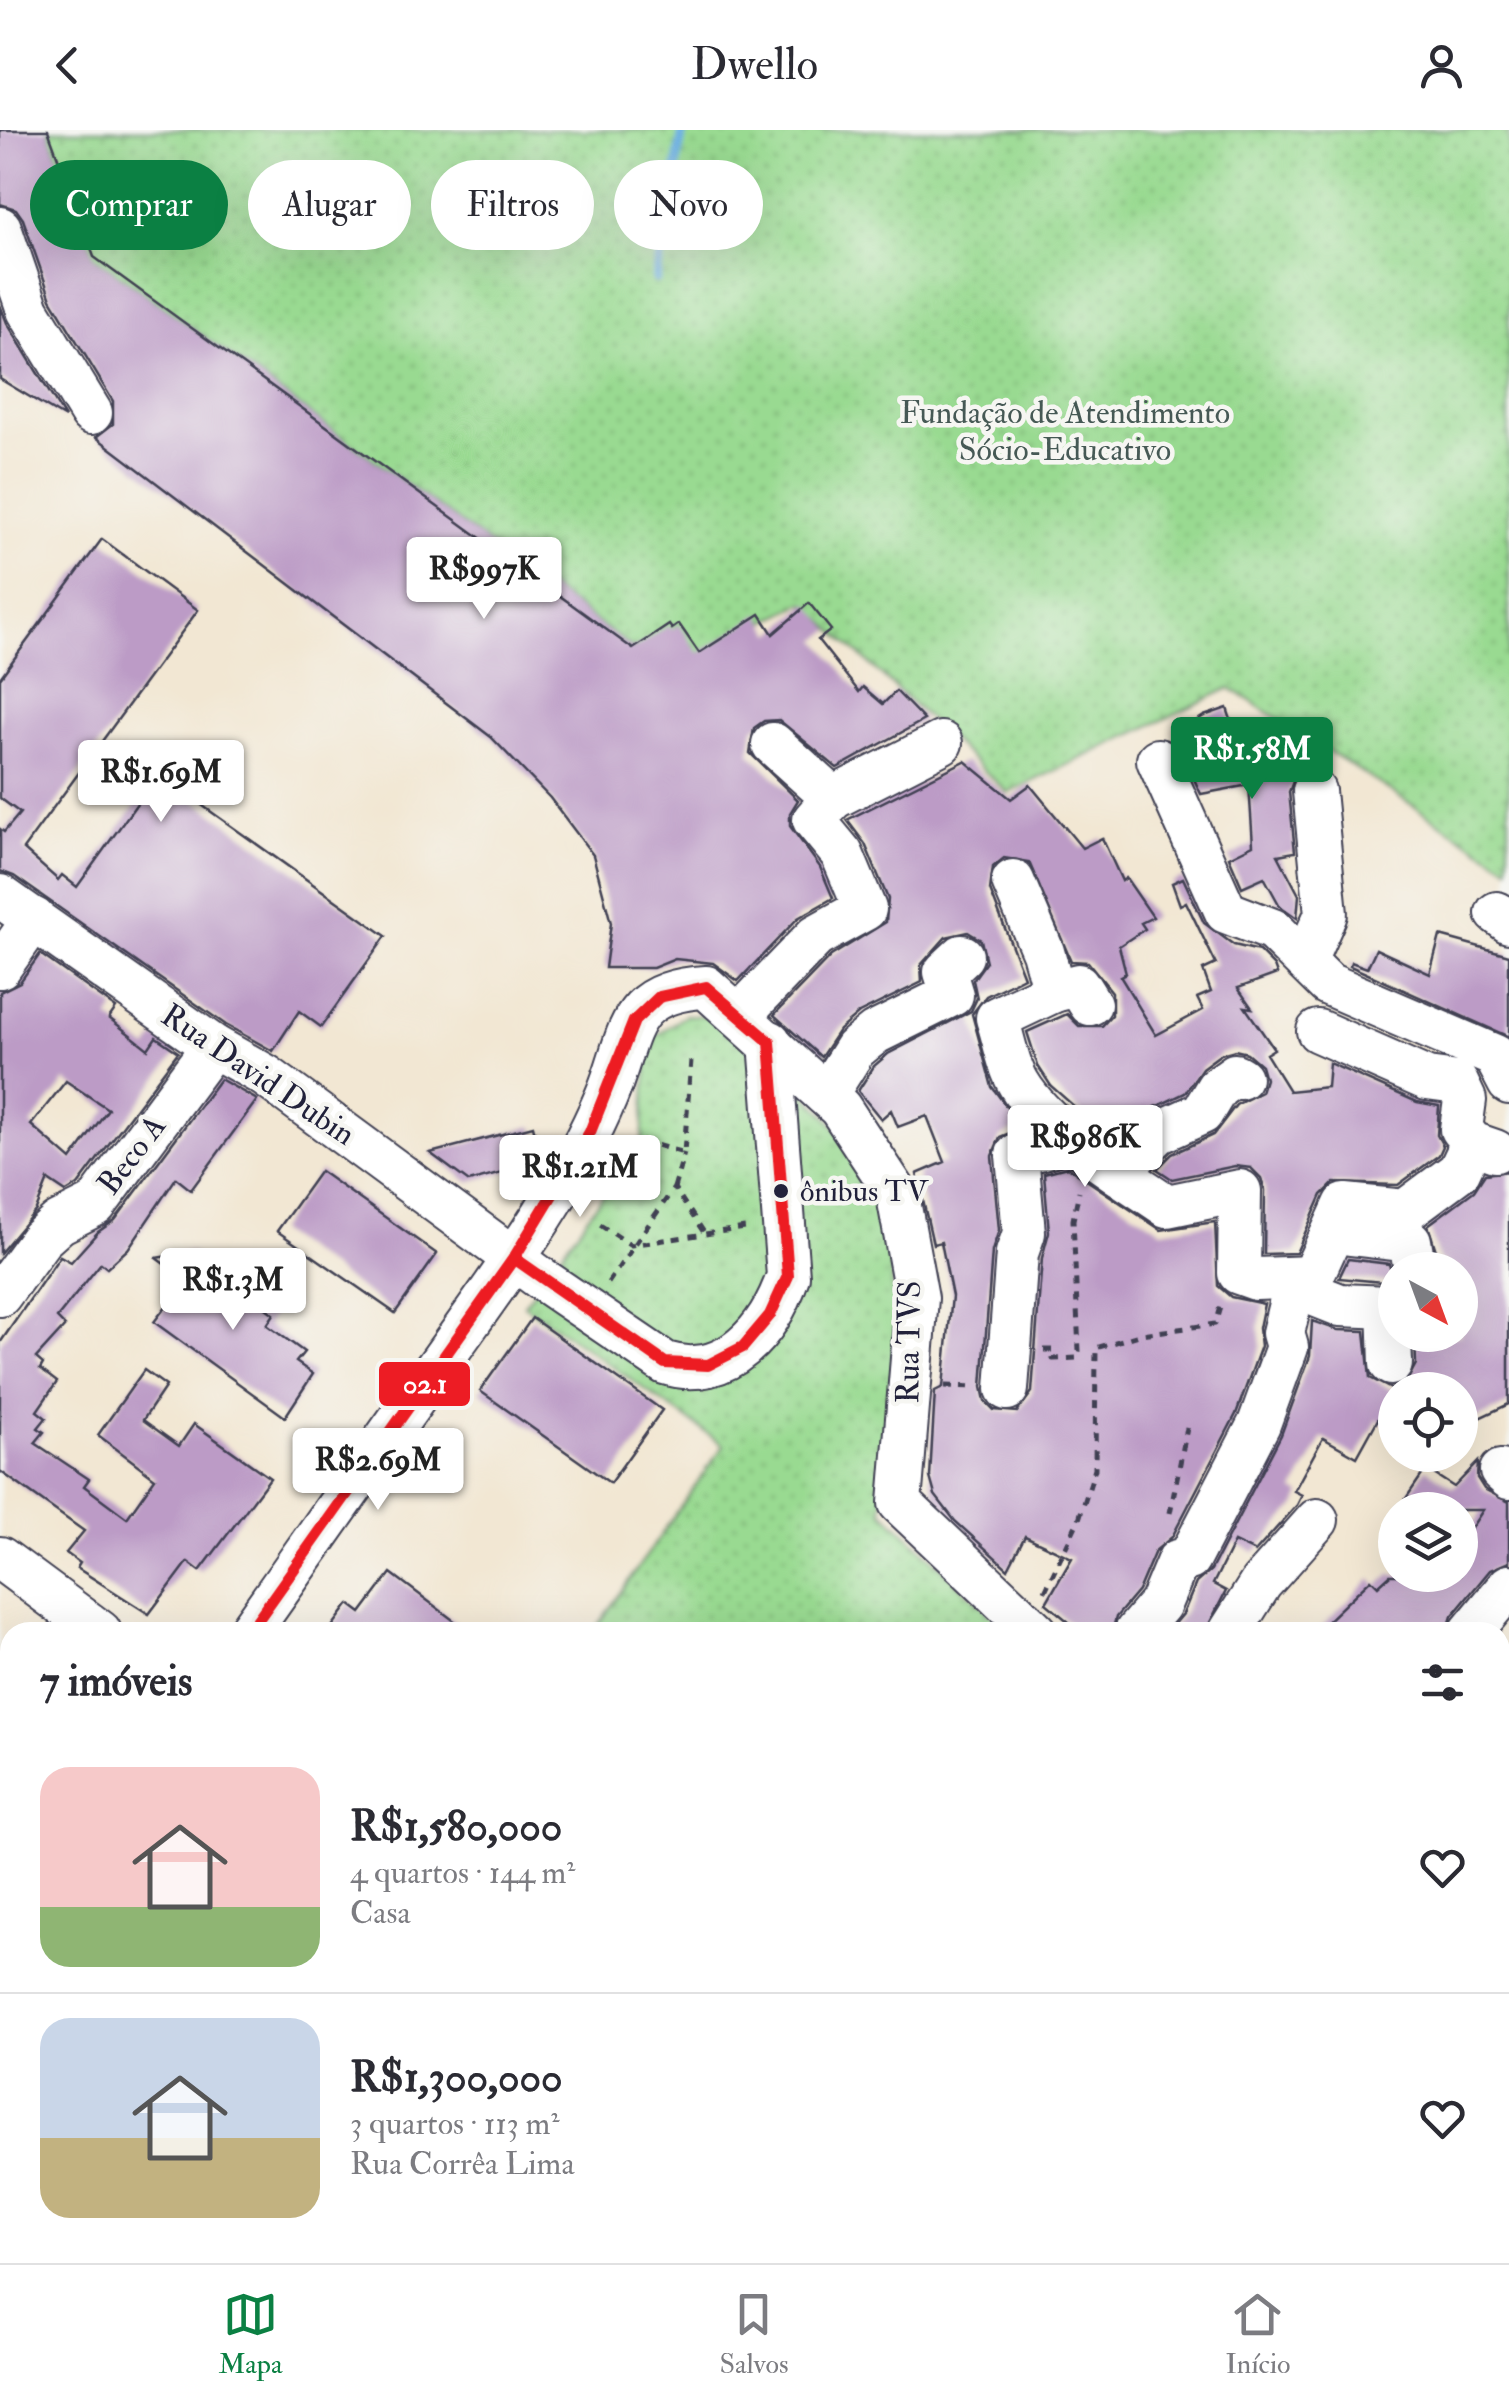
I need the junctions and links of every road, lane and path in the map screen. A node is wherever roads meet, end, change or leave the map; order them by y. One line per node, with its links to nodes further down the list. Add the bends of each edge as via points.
1 (0, 228): 2 (street, via 28,310)
2 (92, 413)
3 (941, 743): 7 (street)
4 (772, 744): 7 (street)
5 (1158, 760): 11 (street, via 1226,912 1273,930)
6 (1314, 792): 11 (street, via 1326,914)
7 (833, 798): 13 (street, via 814,820 842,854 865,909 816,936)
8 (1013, 881): 21 (street, via 1043,952 1072,997 998,1018 1017,1082)
9 (17, 907): 12 (street); 15 (street, Rua David Dubin)
10 (962, 956): 19 (street, via 946,972 952,995 875,1033 855,1049)
11 (1305, 961): 18 (street, via 1328,984 1494,1056)
12 (0, 967)
13 (754, 1029): 19 (street, Rua TVS); 33 (street, Rua TVS, via 706,987 641,1006 584,1143); 33 (street, Rua David Dubin, via 788,1276 776,1310 741,1350 712,1368 665,1364)
14 (1318, 1031): 24 (street, via 1427,1079 1458,1084 1465,1100 1461,1129)
15 (213, 1046): 33 (street, Rua David Dubin, via 266,1076); 37 (street, Beco A, via 94,1205 41,1239)
16 (691, 1060): 23 (path)
17 (1240, 1078): 25 (street, via 1217,1088 1202,1113 1158,1132)
18 (1509, 1083)
19 (826, 1095): 40 (street, Rua TVS, via 898,1196 916,1298)
20 (1509, 1110): 24 (street)
21 (1068, 1138): 25 (street); 39 (street, via 1017,1155 1024,1234); 39 (path, via 1080,1186 1073,1220 1080,1351 1077,1358 1052,1359 1052,1350)
22 (642, 1141): 23 (path)
23 (684, 1152): 26 (path)
24 (1493, 1152): 29 (street, via 1405,1211 1345,1205)
25 (1118, 1173): 35 (street, via 1168,1206 1240,1192)
26 (674, 1188): 30 (path); 31 (path)
27 (600, 1225): 31 (path)
28 (754, 1227): 30 (path)
29 (1332, 1233): 32 (street, via 1410,1241); 36 (street)
30 (705, 1234): 31 (path)
31 (631, 1245): 34 (path)
32 (1412, 1252)
33 (514, 1258): 47 (street)
34 (615, 1270)
35 (1239, 1273): 36 (street); 49 (path, via 1224,1292 1214,1324 1096,1348 1094,1469)
36 (1307, 1284): 38 (street, via 1340,1304 1388,1306); 44 (street, via 1290,1304 1283,1332 1287,1348 1259,1424 1189,1559)
37 (0, 1295)
38 (1391, 1364)
39 (1009, 1370): 40 (path)
40 (910, 1382): 48 (street, Rua TVS, via 900,1503)
41 (1187, 1428): 44 (path, via 1164,1537)
42 (1317, 1520): 51 (street)
43 (0, 1558): 46 (street)
44 (1178, 1561): 50 (street)
45 (1509, 1586): 52 (street)
46 (86, 1622)
47 (256, 1622)
48 (1025, 1622)
49 (1034, 1622)
50 (1145, 1622)
51 (1237, 1622)
52 (1479, 1622)

